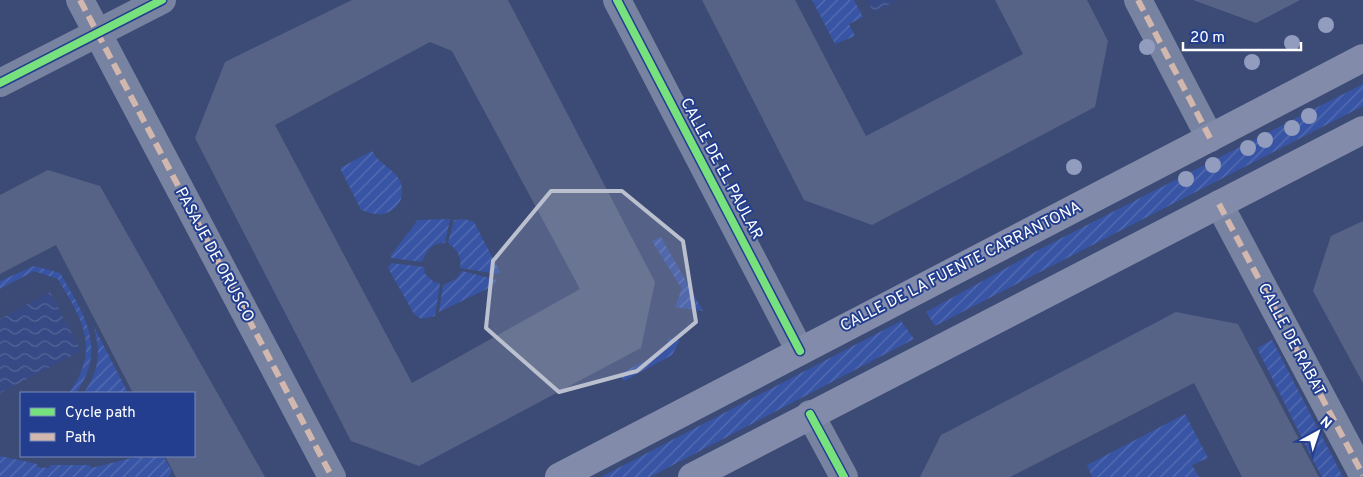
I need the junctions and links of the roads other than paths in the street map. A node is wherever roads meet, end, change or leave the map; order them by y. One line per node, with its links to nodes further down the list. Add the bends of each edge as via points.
1 (80, 0): 5 (street, PASAJE DE ORUSCO)
2 (162, 0): 5 (street)
3 (617, 0): 11 (street, CALLE DE EL PAULAR)
4 (1138, 0): 9 (street)
5 (97, 32): 7 (street); 14 (street, PASAJE DE ORUSCO)
6 (1363, 58): 9 (main road, CALLE DE LA FUENTE CARRANTONA)
7 (0, 83)
8 (1363, 130): 10 (main road)
9 (1210, 138): 11 (main road, CALLE DE LA FUENTE CARRANTONA)
10 (1219, 204): 12 (main road); 13 (street, CALLE DE RABAT)
11 (800, 351): 15 (main road, CALLE DE LA FUENTE CARRANTONA)
12 (810, 414): 16 (main road); 17 (street)
13 (1363, 475)
14 (332, 477)
15 (559, 477)
16 (692, 477)
17 (844, 477)

